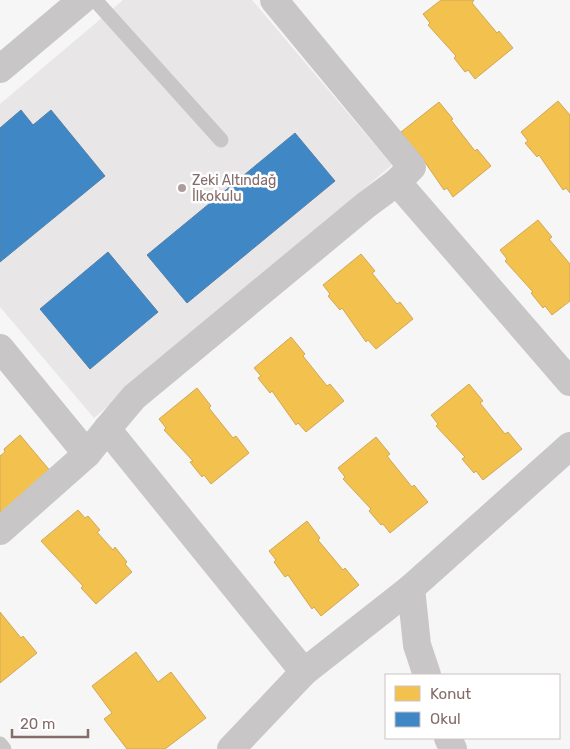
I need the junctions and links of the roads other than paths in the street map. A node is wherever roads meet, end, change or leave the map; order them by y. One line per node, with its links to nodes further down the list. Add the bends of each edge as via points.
1 (82, 0): 4 (street)
2 (95, 0): 5 (lane)
3 (274, 0): 6 (street, via 412,167)
4 (0, 69)
5 (221, 140)
6 (397, 182): 8 (street); 9 (street, via 134,397)
7 (0, 348): 11 (street)
8 (570, 382)
9 (107, 429): 11 (street); 14 (street)
10 (570, 446): 13 (street)
11 (87, 454): 12 (street)
12 (0, 532)
13 (411, 588): 14 (street); 15 (street, via 417,645)
14 (304, 672): 18 (street)
15 (427, 674)
16 (0, 744): 17 (lane)
17 (4, 749)
18 (231, 749)

